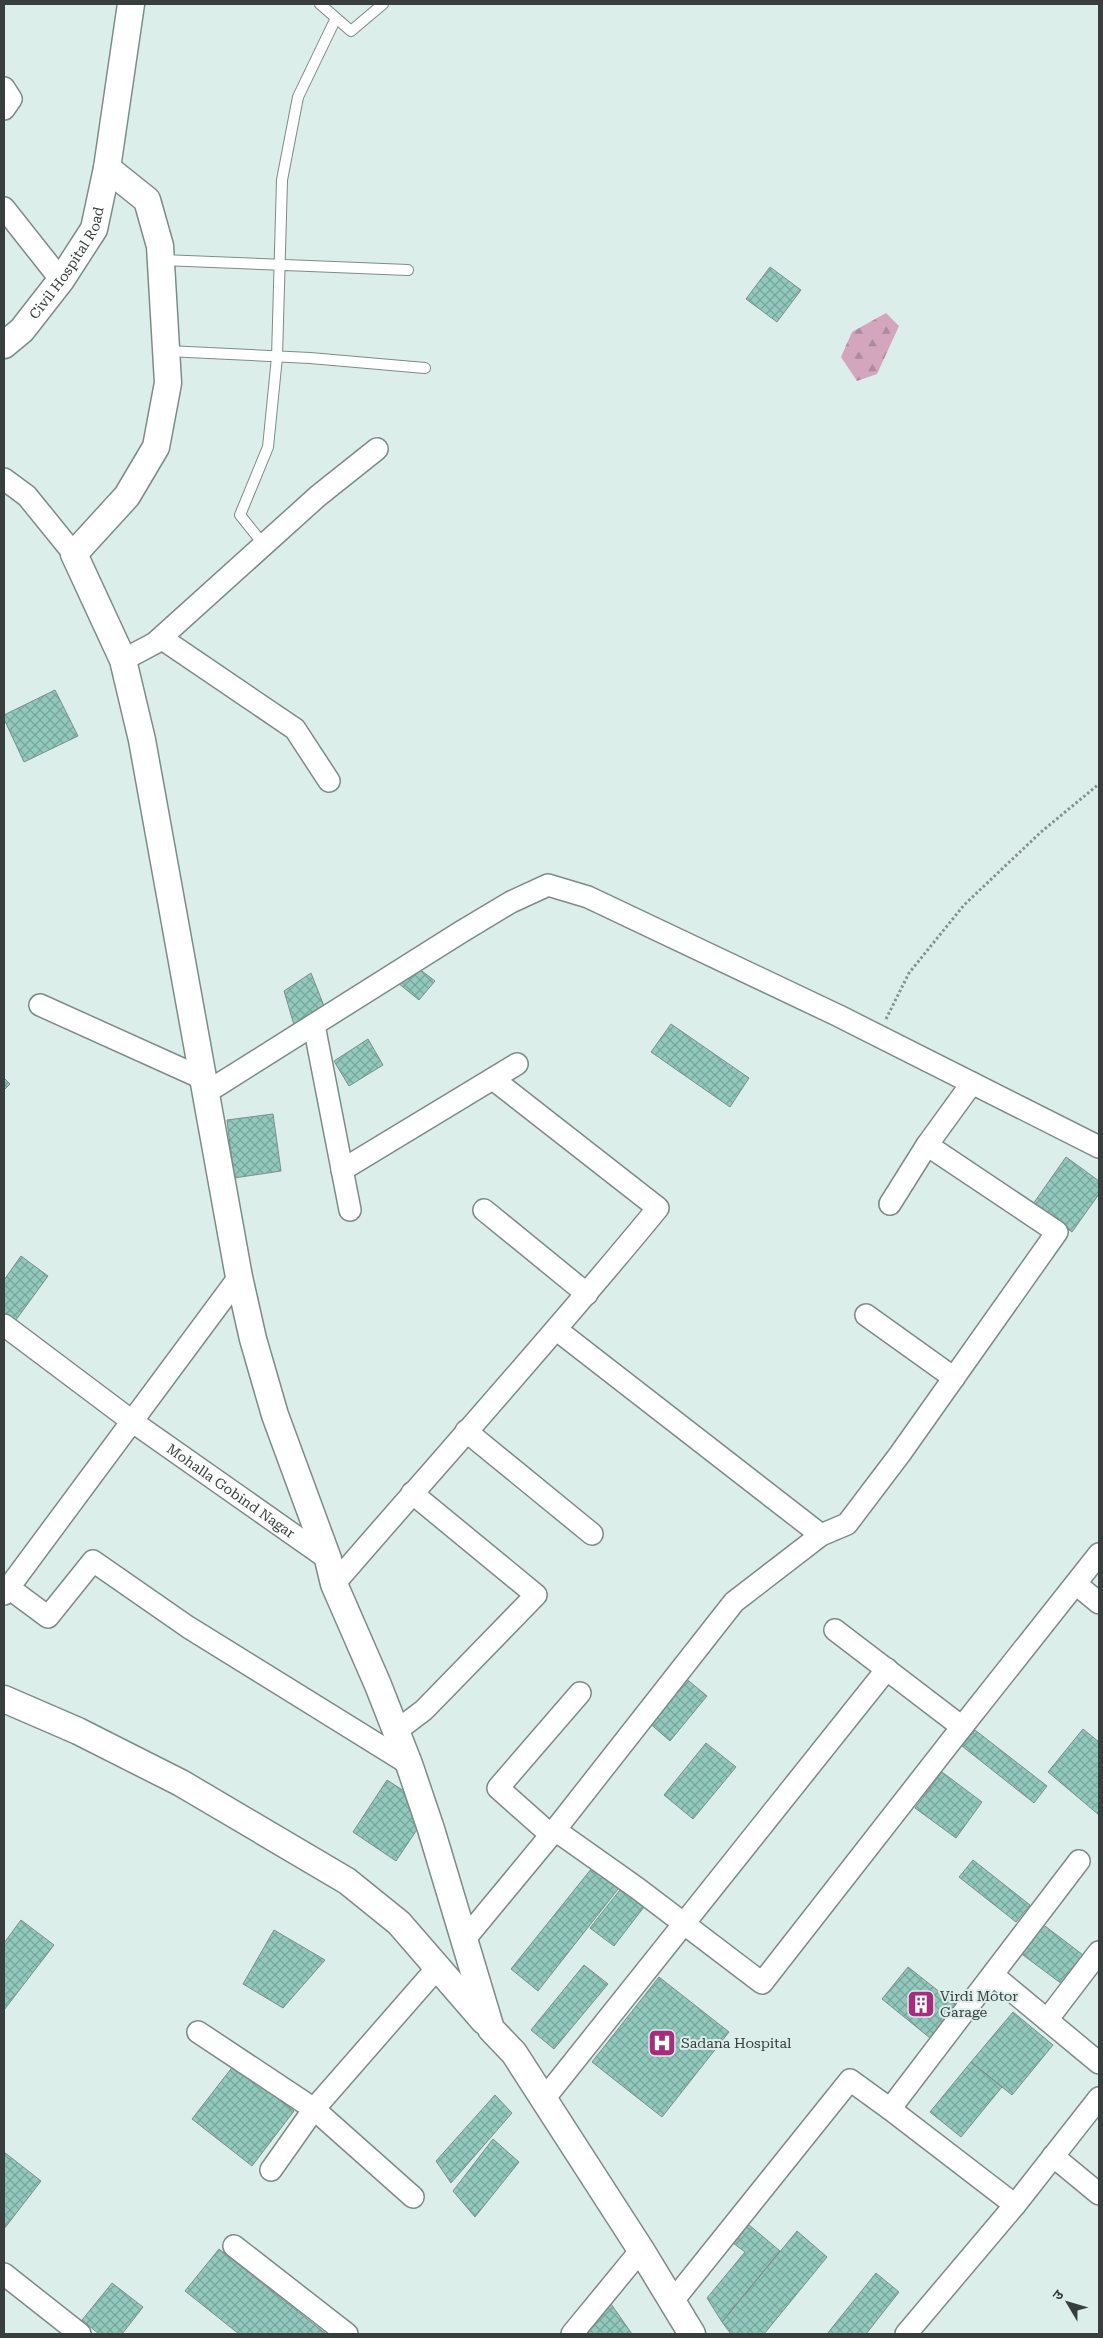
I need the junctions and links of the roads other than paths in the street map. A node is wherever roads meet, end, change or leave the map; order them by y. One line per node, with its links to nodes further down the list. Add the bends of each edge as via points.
1 (131, 4): 7 (street, Civil Hospital Road)
2 (320, 4): 4 (lane)
3 (383, 4): 4 (lane, via 351,31)
4 (336, 18): 10 (lane, via 298,97 282,180)
5 (4, 88): 6 (street, via 11,99)
6 (4, 109)
7 (107, 168): 9 (street, via 147,200); 12 (street, Civil Hospital Road, via 94,229)
8 (4, 208): 12 (street)
9 (161, 260): 10 (lane); 14 (street)
10 (279, 265): 11 (lane); 15 (lane)
11 (408, 270)
12 (61, 280): 13 (street, Civil Hospital Road, via 22,330)
13 (4, 346)
14 (166, 351): 15 (lane); 20 (street, via 168,383 156,447 127,496)
15 (277, 357): 16 (lane); 19 (lane, via 268,447 240,515)
16 (425, 368)
17 (377, 449): 19 (street)
18 (4, 479): 20 (street, via 26,496)
19 (264, 544): 21 (street)
20 (74, 554): 22 (street)
21 (161, 638): 22 (street); 23 (street, via 295,728)
22 (124, 660): 29 (street, via 142,740)
23 (329, 781)
24 (40, 1005): 29 (street)
25 (314, 1025): 28 (street, via 511,902 548,885 588,897); 29 (street); 32 (street)
26 (517, 1064): 27 (street)
27 (493, 1079): 32 (street); 37 (street, via 658,1208)
28 (972, 1083): 30 (street); 31 (street)
29 (205, 1086): 36 (street)
30 (927, 1145): 33 (street); 41 (street, via 1057,1232)
31 (1099, 1147)
32 (342, 1170): 34 (street)
33 (890, 1204)
34 (350, 1210)
35 (484, 1210): 37 (street)
36 (239, 1277): 42 (street); 48 (street, via 275,1415)
37 (587, 1294): 40 (street)
38 (866, 1315): 41 (street)
39 (4, 1325): 42 (street, Mohalla Gobind Nagar)
40 (557, 1330): 43 (street); 46 (street)
41 (954, 1378): 46 (street, via 847,1524)
42 (133, 1422): 48 (street, Mohalla Gobind Nagar); 51 (street)
43 (466, 1431): 44 (street); 45 (street)
44 (412, 1493): 49 (street); 58 (street, via 536,1596 424,1710)
45 (592, 1534)
46 (821, 1535): 60 (street, via 734,1602)
47 (1099, 1554): 50 (street)
48 (328, 1559): 49 (street)
49 (334, 1584): 58 (street)
50 (1076, 1584): 52 (street); 57 (street)
51 (6, 1591): 59 (street, via 48,1617 93,1561 188,1627)
52 (1099, 1603)
53 (835, 1630): 54 (street)
54 (887, 1668): 57 (street); 62 (street)
55 (580, 1693): 60 (street, via 498,1788)
56 (4, 1699): 65 (street, via 78,1731 182,1783 347,1881 398,1923)
57 (962, 1727): 62 (street, via 762,1983)
58 (395, 1732): 59 (street)
59 (409, 1764): 63 (street)
60 (553, 1833): 62 (street); 63 (street)
61 (1079, 1862): 66 (street)
62 (684, 1923): 72 (street)
63 (464, 1940): 68 (street)
64 (1099, 1952): 67 (street)
65 (438, 1967): 68 (street); 73 (street)
66 (992, 1975): 67 (street); 74 (street)
67 (1047, 2020): 70 (street)
68 (490, 2029): 72 (street, via 514,2053)
69 (198, 2032): 73 (street)
70 (1099, 2063)
71 (1099, 2098): 75 (street)
72 (544, 2099): 81 (street)
73 (314, 2109): 76 (street); 78 (street)
74 (890, 2109): 79 (street); 83 (street, via 850,2080)
75 (1053, 2156): 77 (street); 79 (street)
76 (271, 2170)
77 (1099, 2194)
78 (413, 2197)
79 (1015, 2205): 88 (street)
80 (234, 2246): 85 (street)
81 (641, 2250): 83 (street); 86 (street)
82 (4, 2274): 84 (street)
83 (672, 2302): 87 (street)
84 (80, 2334)
85 (348, 2334)
86 (572, 2334)
87 (692, 2334)
88 (906, 2334)

